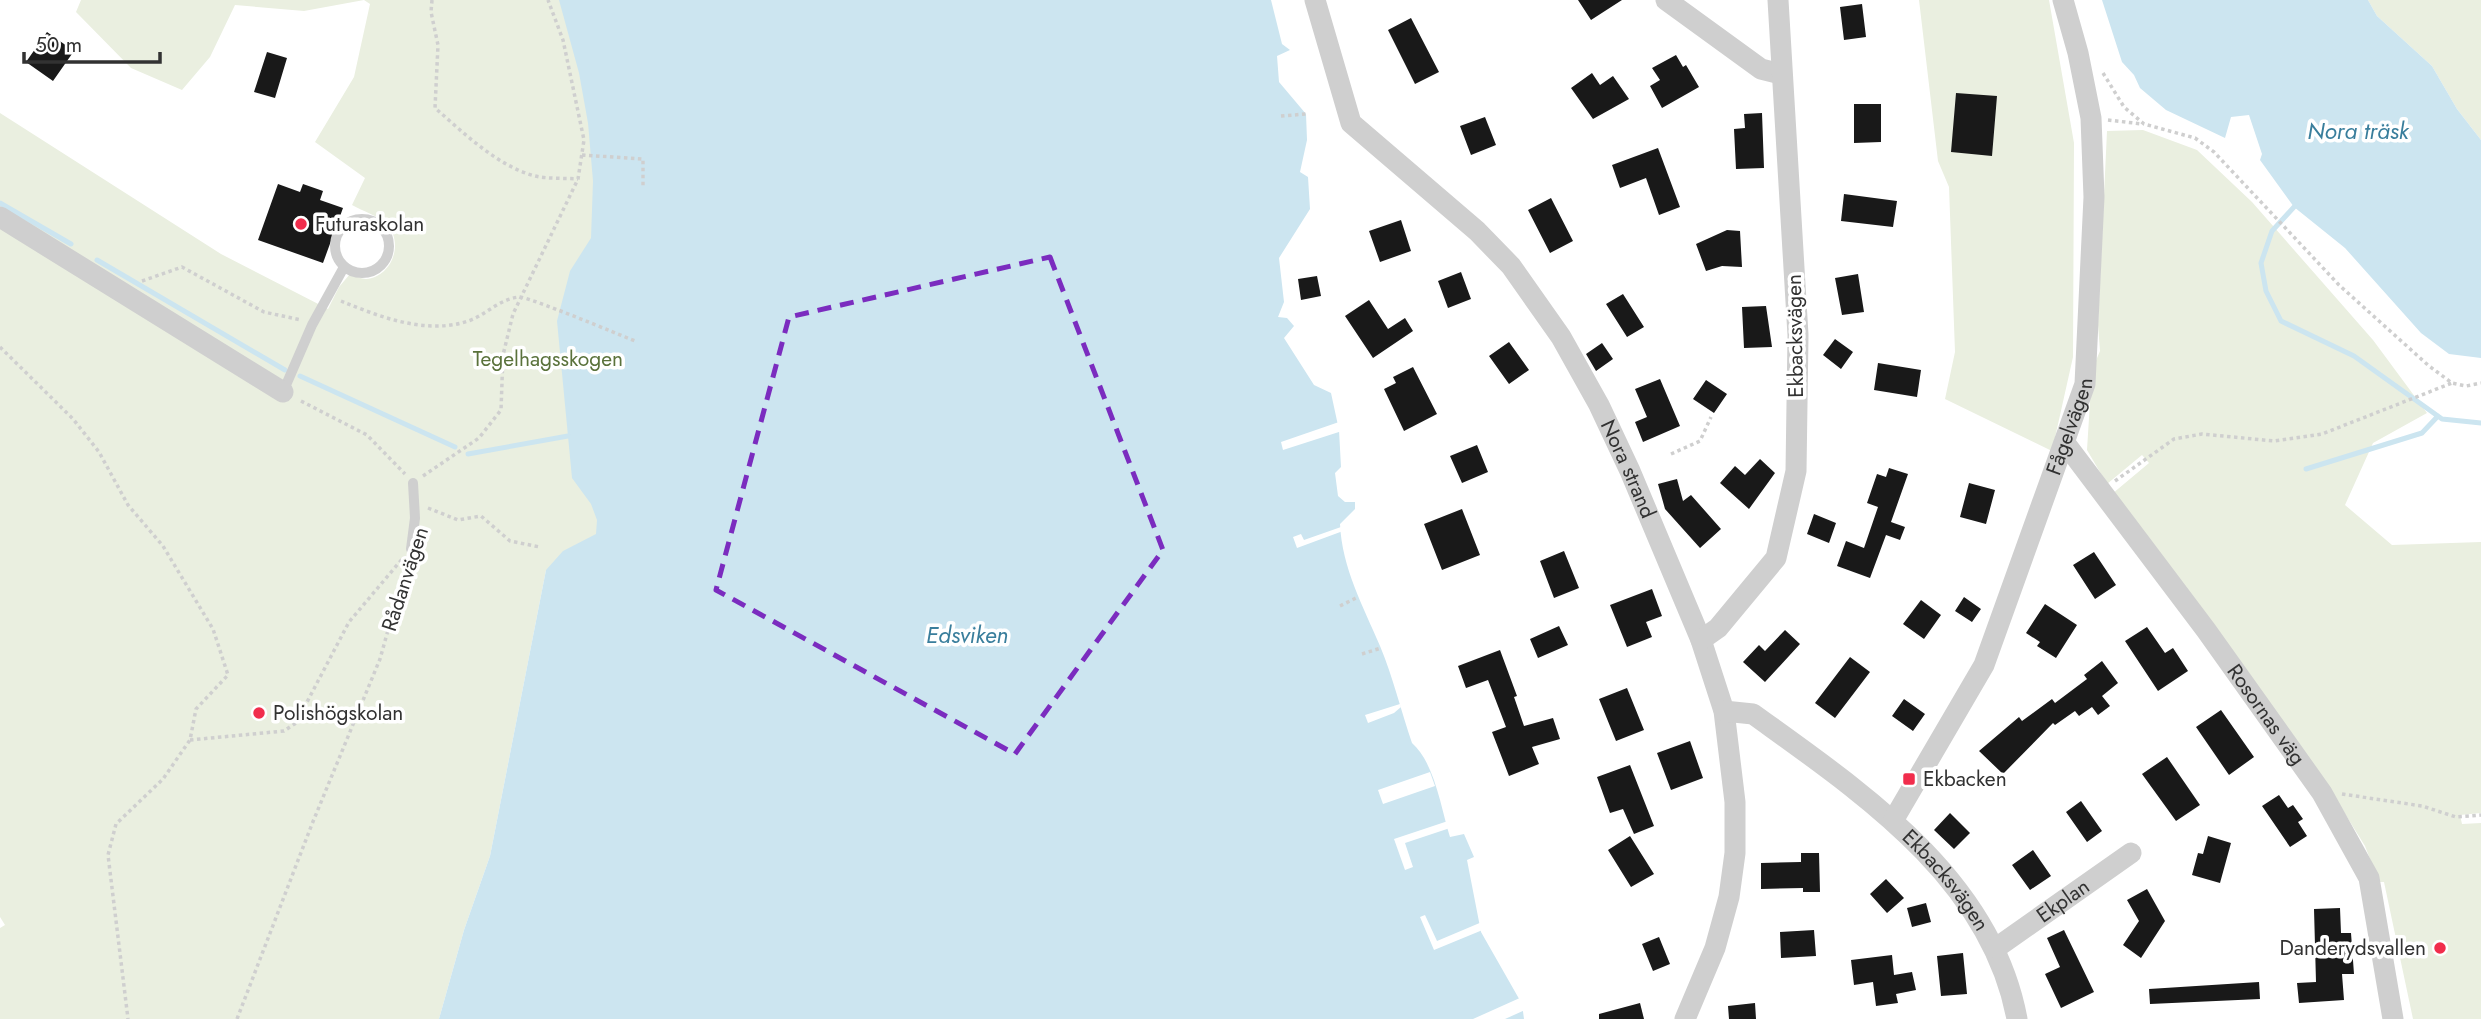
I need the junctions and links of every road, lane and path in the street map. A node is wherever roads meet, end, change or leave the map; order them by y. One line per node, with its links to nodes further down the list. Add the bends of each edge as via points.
1 (432, 0): 14 (path, via 439,45 435,108 468,137 534,176)
2 (548, 0): 13 (path, via 563,40 584,140)
3 (1315, 0): 37 (street, Nora strand, via 1351,123 1477,231 1511,266 1562,337 1625,460)
4 (1666, 0): 8 (street, via 1761,69)
5 (1778, 0): 8 (street, Ekbacksvägen)
6 (2063, 0): 11 (street, Fågelvägen)
7 (2102, 71): 12 (path, via 2124,107)
8 (1781, 74): 37 (street, Ekbacksvägen, via 1798,335 1796,471 1776,558 1718,628)
9 (1306, 114): 10 (path)
10 (1281, 116)
11 (2091, 118): 12 (path); 28 (street, Fågelvägen, via 2094,197 2085,384)
12 (2144, 124): 24 (path, via 2195,138 2214,152 2339,285)
13 (582, 155): 14 (path); 15 (path, via 643,159)
14 (578, 179): 20 (path)
15 (643, 186)
16 (0, 216): 26 (street)
17 (344, 267): 17 (lane, via 335,242 348,223 366,219 382,228 389,248 382,265 365,274); 19 (lane)
18 (150, 278): 21 (path, via 182,267 264,312)
19 (328, 296): 20 (path, via 404,323 443,325 471,319); 21 (lane)
20 (522, 296): 22 (path); 30 (path, via 503,355 502,410 479,438)
21 (313, 323): 26 (lane)
22 (635, 341)
23 (0, 347): 41 (path, via 73,419 99,452 128,505 163,546 213,629 228,675 196,709)
24 (2452, 383): 25 (path); 31 (path, via 2322,434 2274,441 2202,434 2174,439)
25 (2481, 383)
26 (283, 391): 30 (path, via 367,435)
27 (1711, 416): 29 (path, via 1700,441)
28 (2065, 443): 31 (street, Rosornas väg); 44 (street, Fågelvägen, via 1984,665)
29 (1671, 454)
30 (413, 483): 34 (lane)
31 (2099, 490): 42 (street, Rosornas väg)
32 (425, 516): 33 (path, Rådanvägen, via 426,508 458,520 481,516 510,541)
33 (540, 547)
34 (411, 549): 41 (path, via 349,622 296,723 284,731); 48 (path, Rådanvägen, via 380,659)
35 (1358, 597): 36 (path)
36 (1340, 606)
37 (1702, 640): 40 (street, Nora strand)
38 (1381, 648): 39 (path)
39 (1362, 654)
40 (1724, 711): 44 (street, Ekbacksvägen, via 1753,714); 49 (street, Nora strand, via 1735,802 1729,897 1715,947)
41 (190, 740): 47 (path, via 163,779 116,824 108,855)
42 (2322, 793): 43 (path, via 2422,806 2456,817); 51 (street, Rosornas väg, via 2369,878)
43 (2481, 815)
44 (1894, 819): 46 (street, Ekbacksvägen, via 1963,897)
45 (2131, 853): 46 (street, Ekplan)
46 (1996, 948): 50 (street, Ekbacksvägen)
47 (128, 1019)
48 (237, 1019)
49 (1685, 1019)
50 (2017, 1019)
51 (2393, 1019)

